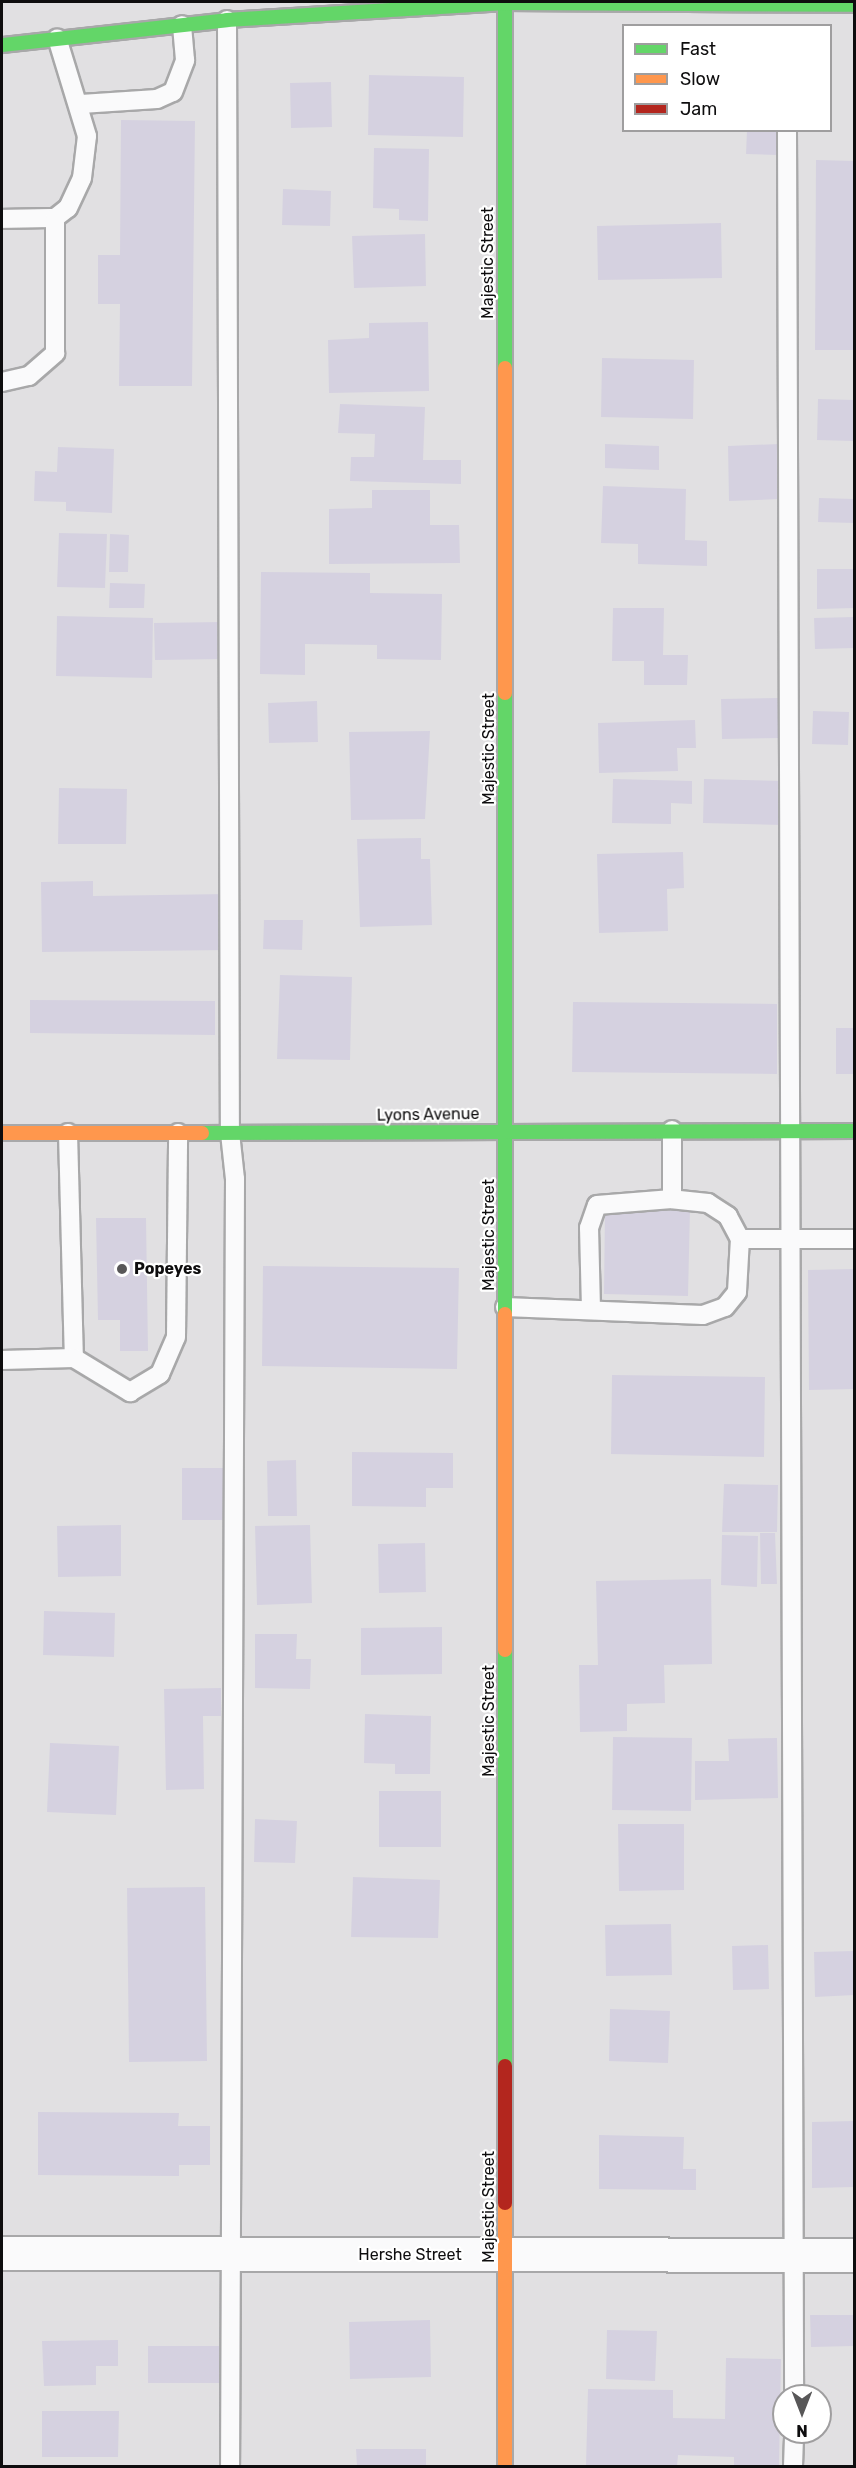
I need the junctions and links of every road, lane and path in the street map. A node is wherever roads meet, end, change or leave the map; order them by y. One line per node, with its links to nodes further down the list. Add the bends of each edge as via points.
1 (505, 3): 2 (street); 4 (street); 14 (street, Majestic Street)
2 (787, 3): 3 (street); 5 (lane)
3 (855, 4)
4 (227, 20): 6 (street); 21 (lane)
5 (787, 24)
6 (182, 25): 7 (street); 9 (lane, via 184,60 173,92 157,99)
7 (57, 38): 8 (street); 9 (lane)
8 (2, 45)
9 (81, 104): 11 (lane, via 87,136 82,178 68,208)
10 (787, 132): 16 (lane)
11 (55, 218): 12 (lane); 13 (lane, via 55,353 30,376)
12 (2, 219)
13 (2, 382)
14 (505, 1130): 15 (street, Lyons Avenue); 21 (street, Lyons Avenue); 26 (street, Majestic Street)
15 (672, 1130): 16 (street, Lyons Avenue); 22 (lane)
16 (789, 1130): 17 (street, Lyons Avenue); 24 (lane)
17 (855, 1131)
18 (2, 1133): 19 (street, Lyons Avenue)
19 (68, 1133): 20 (street, Lyons Avenue); 28 (lane)
20 (178, 1133): 21 (street, Lyons Avenue); 28 (lane, via 176,1337 169,1355 160,1374 130,1392)
21 (230, 1133): 31 (lane, via 235,1179)
22 (672, 1198): 23 (lane, via 708,1203 728,1216); 27 (lane, via 597,1205 589,1228)
23 (740, 1239): 24 (lane); 27 (lane, via 737,1292 725,1307 703,1315)
24 (790, 1239): 25 (lane); 32 (lane)
25 (855, 1239)
26 (505, 1307): 27 (lane); 33 (street, Majestic Street)
27 (591, 1309)
28 (74, 1358): 29 (lane)
29 (2, 1360)
30 (2, 2253): 31 (street, Hershe Street)
31 (233, 2254): 33 (street, Hershe Street); 37 (lane)
32 (796, 2254): 33 (street, Hershe Street); 34 (street, Hershe Street); 35 (lane)
33 (506, 2255): 38 (street, Majestic Street)
34 (855, 2255)
35 (794, 2384)
36 (794, 2444): 39 (lane)
37 (230, 2466)
38 (505, 2466)
39 (793, 2466)

